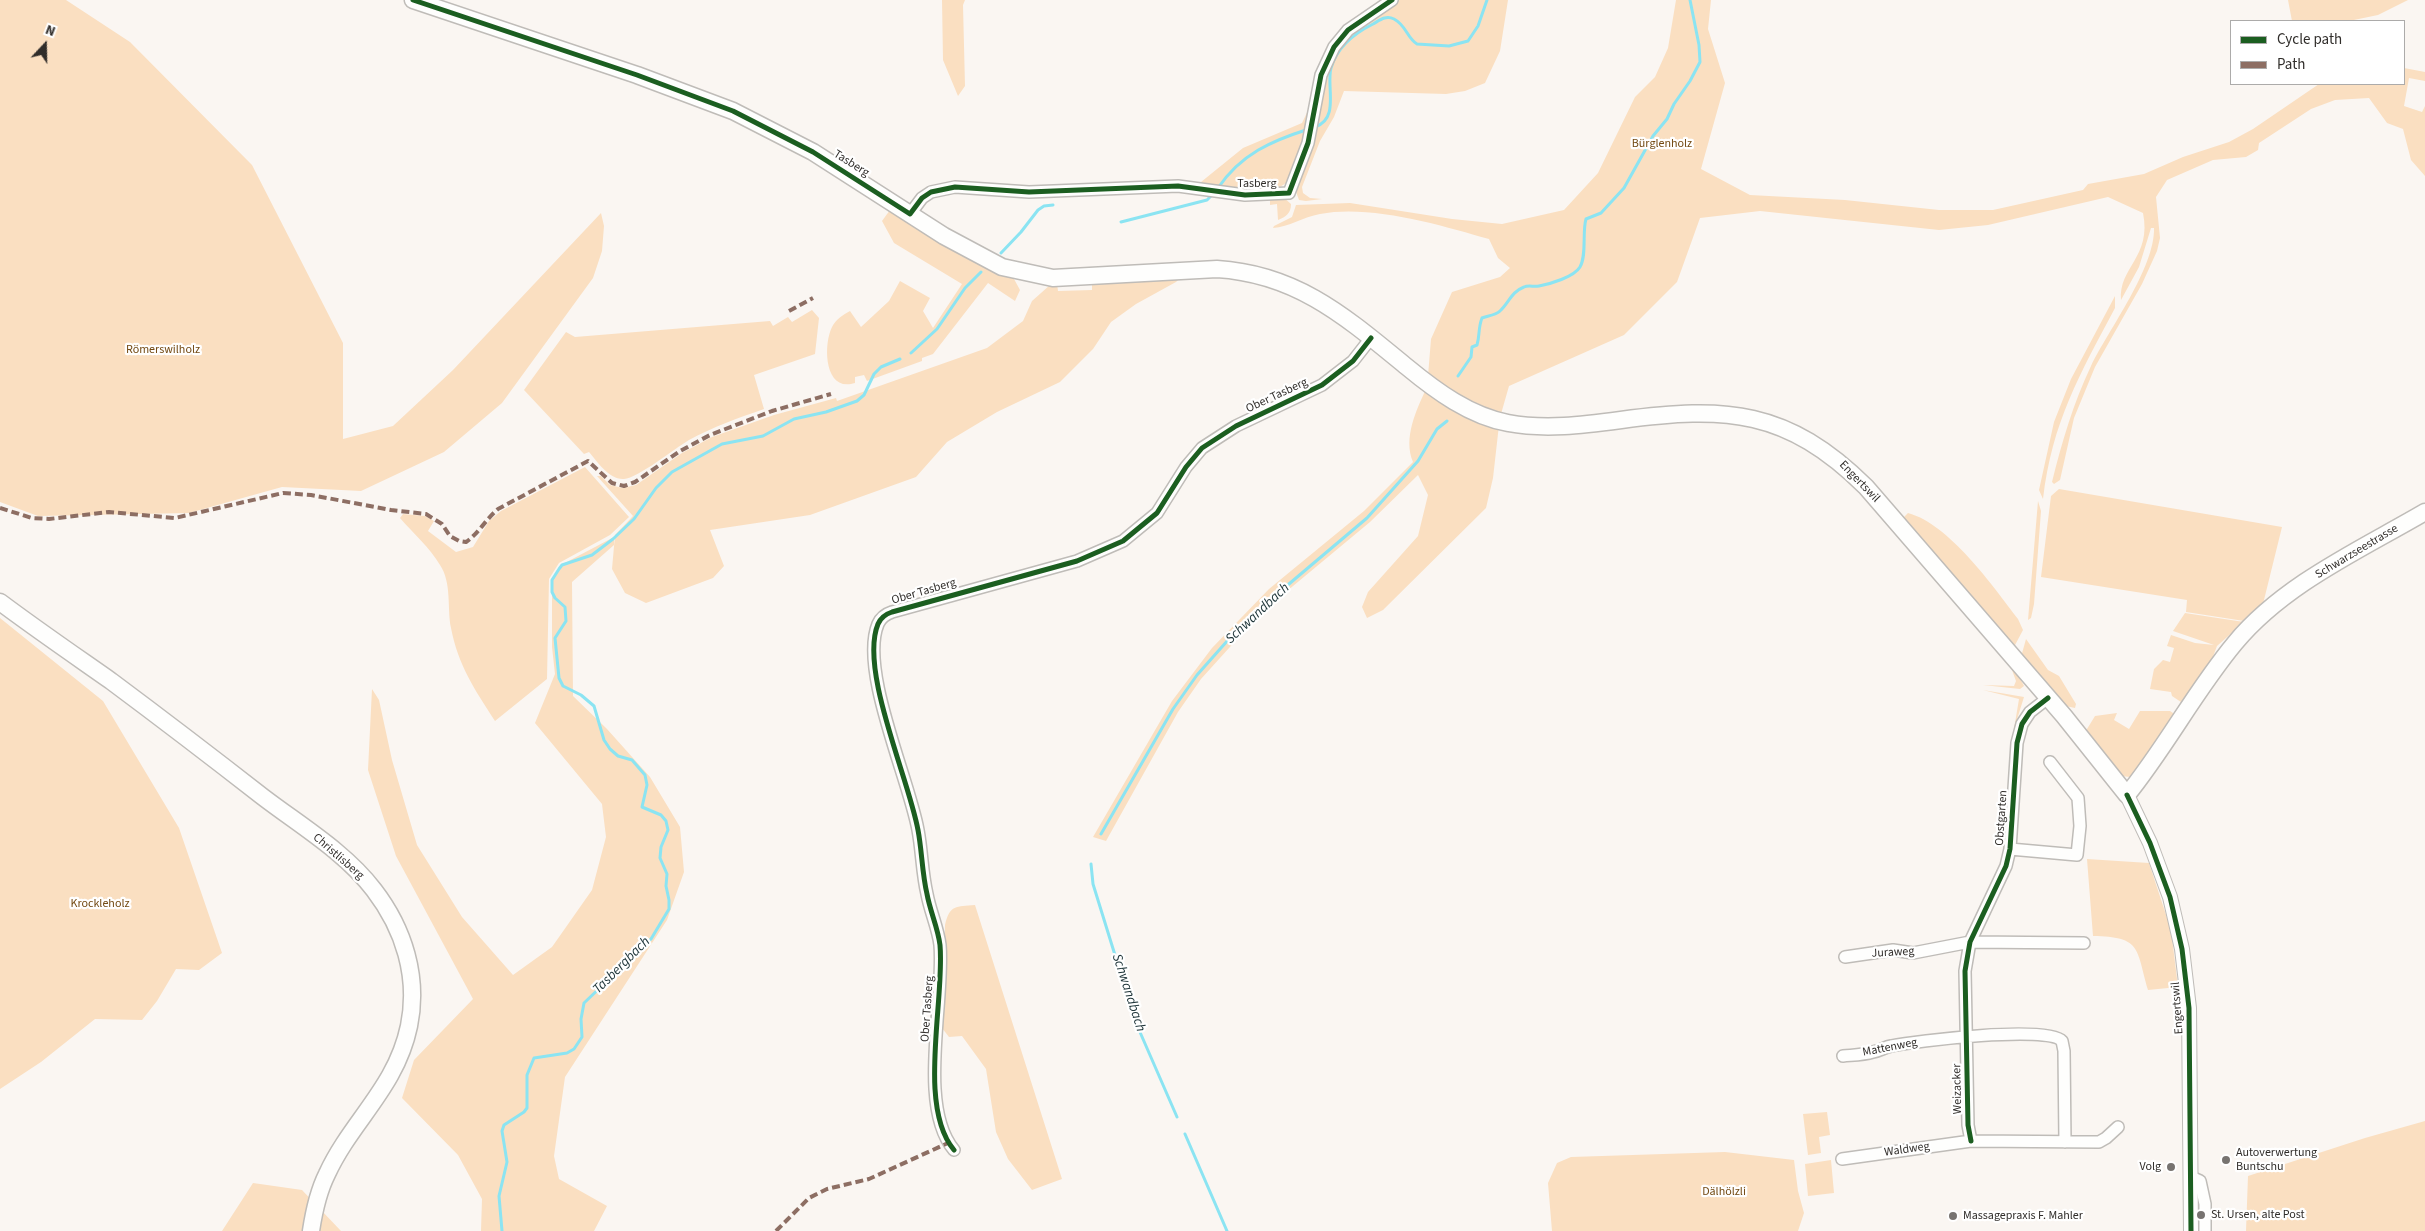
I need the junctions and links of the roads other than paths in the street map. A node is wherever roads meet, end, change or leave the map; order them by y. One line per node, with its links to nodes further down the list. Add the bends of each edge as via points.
1 (413, 0): 3 (main road, Tasberg, via 637,75 733,111 813,152)
2 (1392, 0): 3 (street, Tasberg, via 1348,30 1334,47 1322,75 1291,197 1162,186 1029,192 955,187 931,192)
3 (910, 214): 4 (main road, Tasberg, via 979,256 1034,276 1076,278 1217,269 1261,275 1312,295)
4 (1372, 338): 5 (main road, Tasberg, via 1428,384); 20 (street, Ober Tasberg, via 1353,361 1322,386 1211,440 1190,461 1157,513 1123,541 1077,561 892,612 881,618 875,646 879,695 916,818 927,895 939,943 941,976 936,1090 940,1123)
5 (1470, 410): 8 (main road, Engertswil, via 1508,423 1534,425 1569,426 1703,412 1742,416 1780,426 1841,462 1866,487)
6 (2425, 512): 10 (main road, Schwarzseestrasse, via 2331,566 2262,615 2236,642)
7 (0, 602): 23 (main road, Christlisberg, via 165,722 348,862 374,891 396,928 408,959 412,983 406,1038 384,1087 327,1173 315,1206)
8 (2048, 698): 10 (main road, Engertswil); 11 (street, Obstgarten, via 2030,712 2022,724 2017,743)
9 (2050, 762): 11 (street, Obstgarten, via 2078,798 2077,855)
10 (2127, 795): 22 (street, Engertswil, via 2150,843 2170,897 2182,950 2189,1008)
11 (2010, 849): 12 (street, Obstgarten, via 1998,887)
12 (1970, 942): 13 (street); 14 (street, Juraweg, via 1913,953 1893,950); 15 (street, Obstgarten, via 1965,972)
13 (2084, 943)
14 (1845, 957)
15 (1967, 1036): 16 (street, Mattenweg, via 1888,1046 1875,1052); 18 (street, Weizacker); 19 (street, via 2044,1034 2061,1038)
16 (1843, 1056)
17 (2118, 1128): 19 (street, via 2101,1141)
18 (1971, 1141): 19 (street); 21 (street, Waldweg)
19 (2065, 1142)
20 (954, 1150)
21 (1842, 1159)
22 (2191, 1177): 24 (street, Engertswil); 25 (street, via 2200,1182 2203,1190)
23 (311, 1231)
24 (2191, 1231)
25 (2205, 1231)

